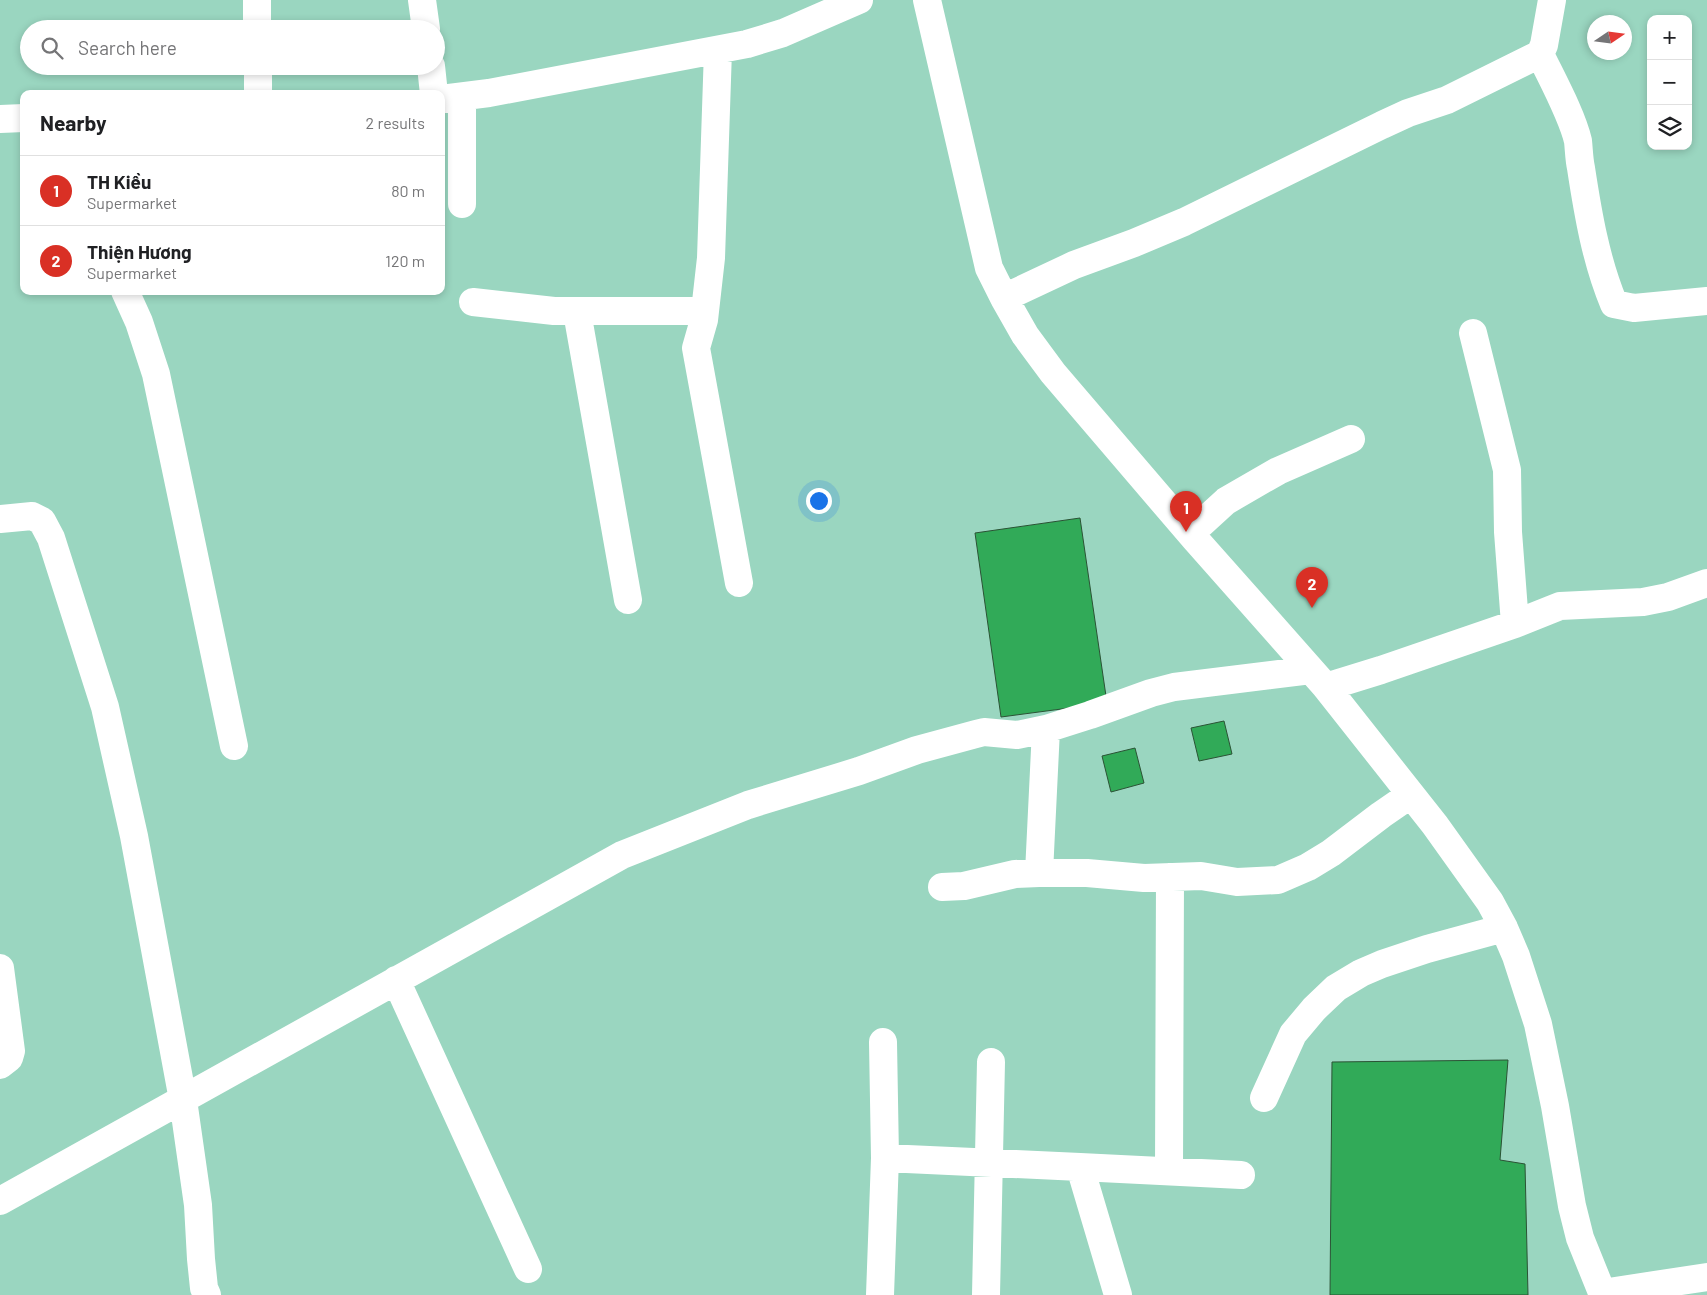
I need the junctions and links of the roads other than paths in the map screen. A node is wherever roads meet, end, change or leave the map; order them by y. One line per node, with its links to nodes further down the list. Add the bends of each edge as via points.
1 (257, 0): 6 (street)
2 (422, 0): 7 (street)
3 (859, 0): 8 (street, via 783,33)
4 (928, 0): 19 (street, via 989,268)
5 (1552, 0): 9 (street)
6 (257, 20)
7 (425, 20)
8 (718, 50): 14 (street); 22 (street, via 712,232)
9 (1540, 54): 19 (street, via 1447,100 1382,125 1184,222 1074,265); 20 (street, via 1578,141 1598,257 1614,304 1634,308)
10 (258, 75): 12 (street)
11 (431, 75): 13 (street)
12 (258, 90)
13 (433, 90)
14 (452, 98): 17 (street)
15 (0, 118): 16 (street)
16 (20, 118)
17 (462, 204)
18 (127, 295): 34 (street, via 140,322 156,374)
19 (1004, 298): 27 (street, via 1025,336 1053,373)
20 (1707, 301)
21 (474, 302): 23 (street)
22 (705, 311): 23 (street); 28 (street, via 696,348)
23 (577, 312): 30 (street)
24 (1472, 333): 31 (street, via 1507,470)
25 (1351, 439): 27 (street, via 1278,471 1226,501)
26 (0, 519): 46 (street, via 32,516 42,521 51,538 105,707 134,836)
27 (1190, 533): 32 (street)
28 (740, 583)
29 (1707, 583): 31 (street, via 1643,602 1560,606)
30 (628, 600)
31 (1515, 624): 32 (street, via 1381,670)
32 (1319, 678): 33 (street, via 1174,687); 35 (street)
33 (1046, 729): 36 (street); 41 (street, via 1017,735 976,734 748,805 622,855)
34 (234, 746)
35 (1410, 795): 37 (street, via 1332,853 1278,880 1237,882 1201,876); 39 (street, via 1465,866)
36 (1039, 873): 37 (street); 38 (street, via 1015,874 964,886)
37 (1170, 877): 50 (street)
38 (942, 886)
39 (1504, 928): 45 (street, via 1382,964 1336,988 1293,1034); 55 (street, via 1538,1024 1574,1214)
40 (0, 968): 44 (street, via 11,1051 9,1058)
41 (396, 980): 46 (street); 53 (street)
42 (883, 1042): 47 (street)
43 (991, 1062): 48 (street)
44 (0, 1065)
45 (1264, 1098)
46 (182, 1100): 52 (street); 56 (street, via 198,1205)
47 (885, 1158): 48 (street); 57 (street)
48 (989, 1163): 49 (street); 58 (street)
49 (1080, 1167): 50 (street); 59 (street)
50 (1168, 1171): 51 (street)
51 (1241, 1175)
52 (0, 1201)
53 (528, 1270)
54 (1707, 1278): 55 (street)
55 (1602, 1294)
56 (207, 1295)
57 (880, 1295)
58 (986, 1295)
59 (1118, 1295)

